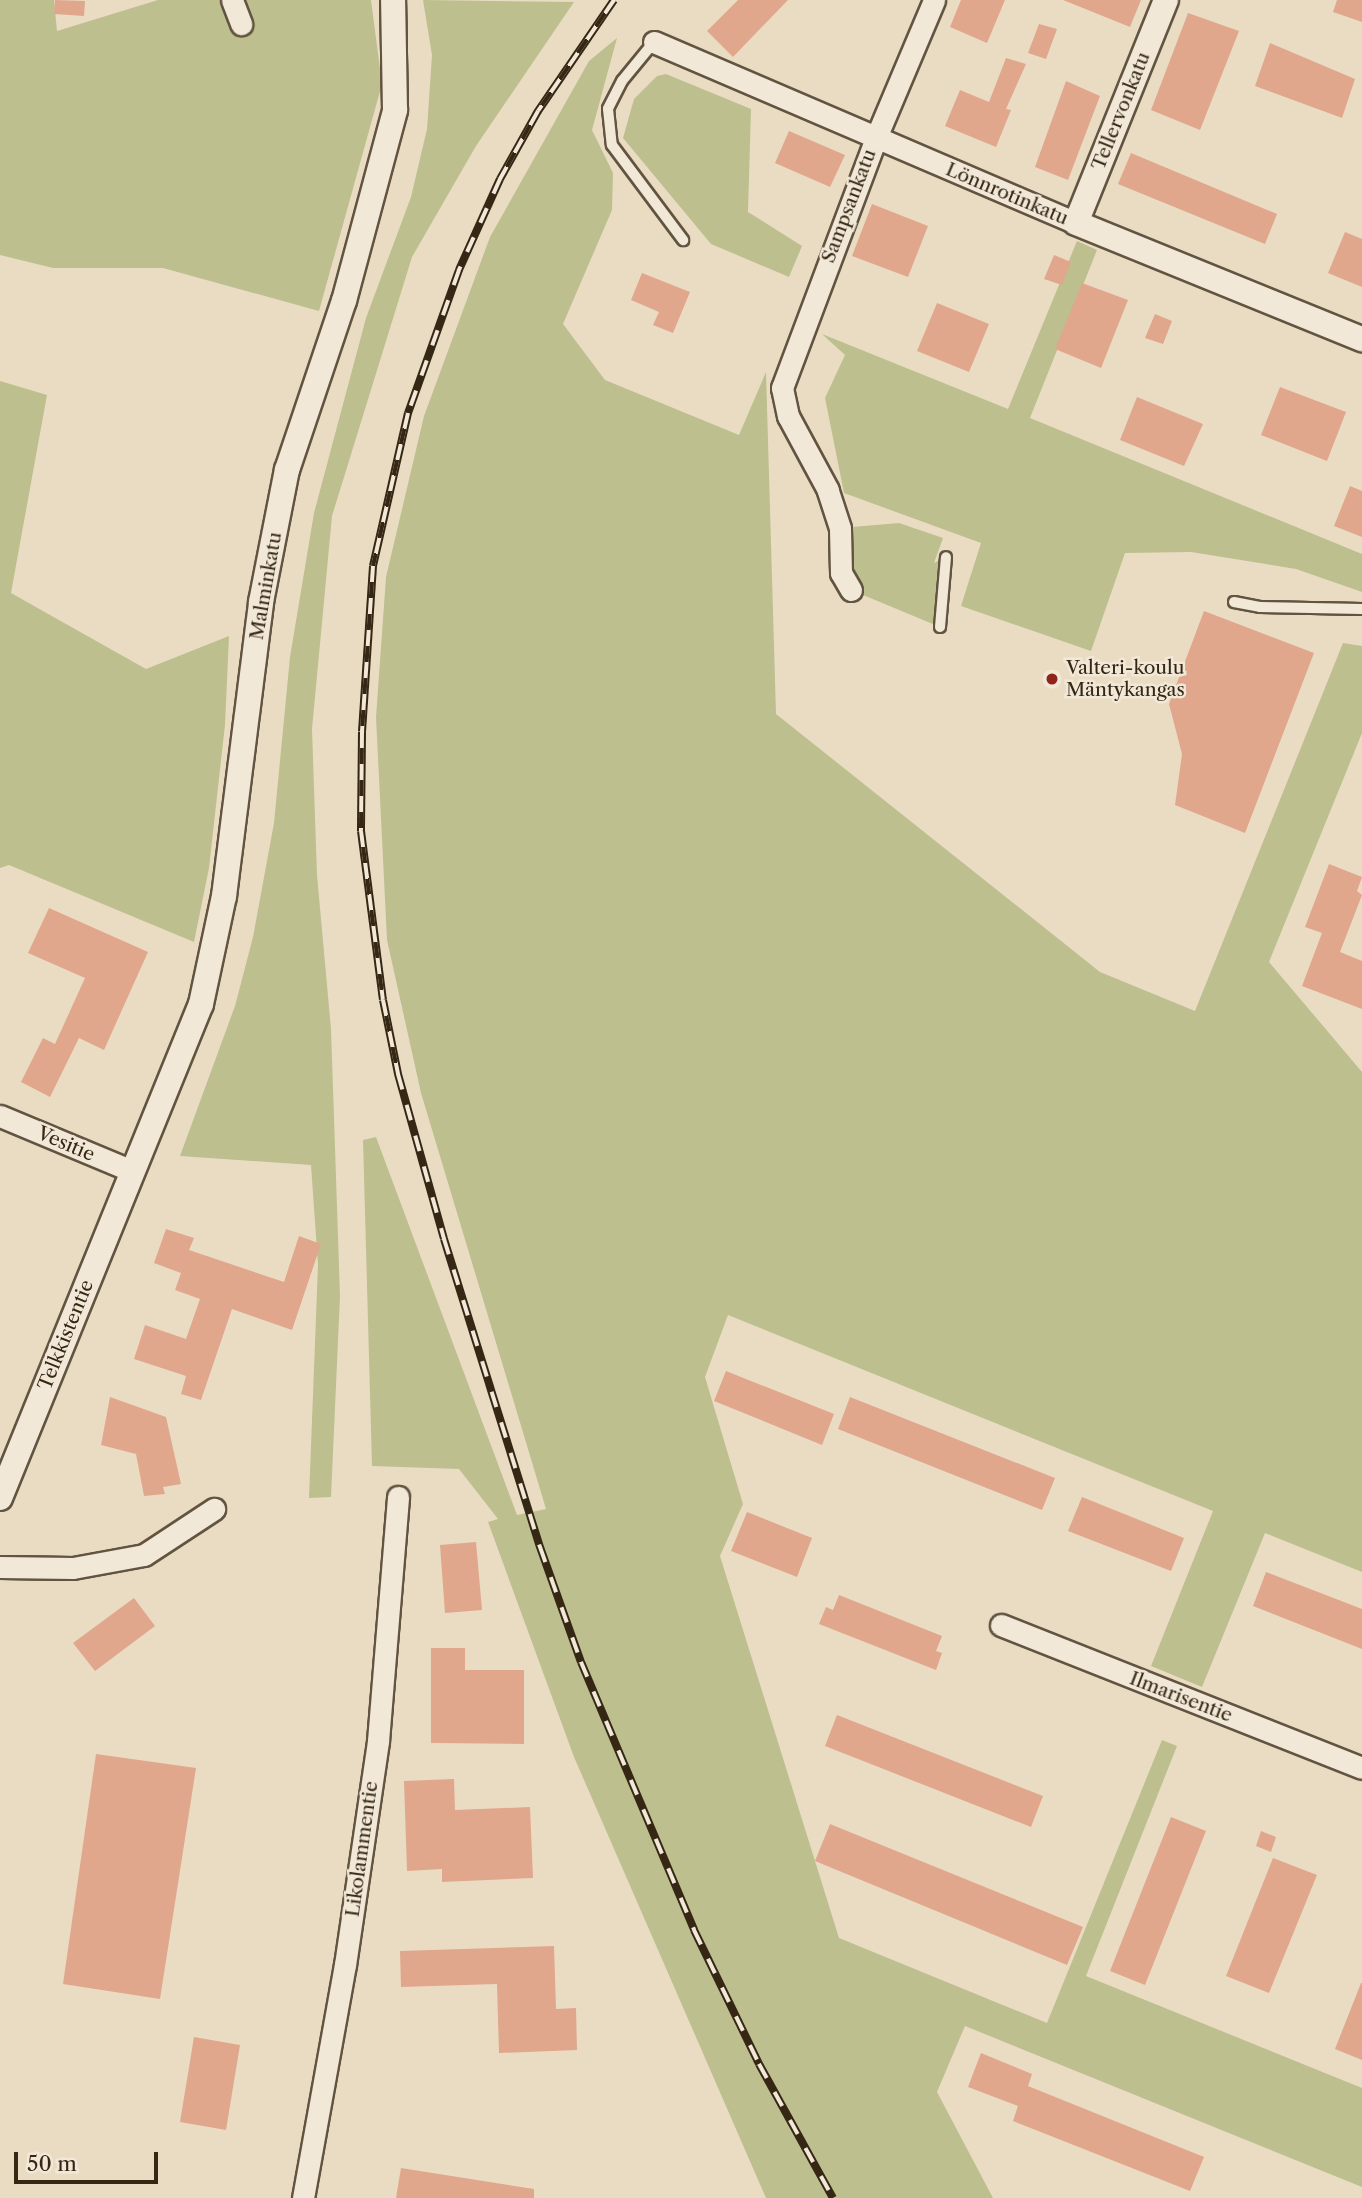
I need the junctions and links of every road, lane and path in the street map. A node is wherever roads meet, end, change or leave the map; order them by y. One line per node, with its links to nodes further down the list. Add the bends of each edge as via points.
1 (232, 0): 5 (street)
2 (393, 0): 17 (street, Malminkatu, via 396,110 344,301 287,470 261,602 225,896 201,1004)
3 (934, 0): 7 (street, Sampsankatu)
4 (1166, 0): 8 (street, Tellervonkatu)
5 (241, 24)
6 (654, 42): 7 (street, Lönnrotinkatu); 9 (lane, via 622,81 608,109 612,145)
7 (875, 140): 8 (street, Lönnrotinkatu); 12 (street, Sampsankatu, via 782,388 788,416 828,490 840,528 841,573)
8 (1076, 222): 10 (street, Lönnrotinkatu)
9 (683, 240)
10 (1362, 339)
11 (946, 557): 15 (lane)
12 (851, 590)
13 (1234, 602): 14 (lane, via 1260,607)
14 (1362, 609)
15 (940, 627)
16 (0, 1116): 17 (street, Vesitie)
17 (132, 1171): 19 (street, Telkkistentie)
18 (398, 1497): 24 (street, Likolammentie, via 376,1755 345,1965)
19 (0, 1499)
20 (214, 1509): 21 (street, via 144,1555 73,1568)
21 (0, 1567)
22 (1001, 1625): 23 (street, Ilmarisentie)
23 (1362, 1768)
24 (303, 2198)

